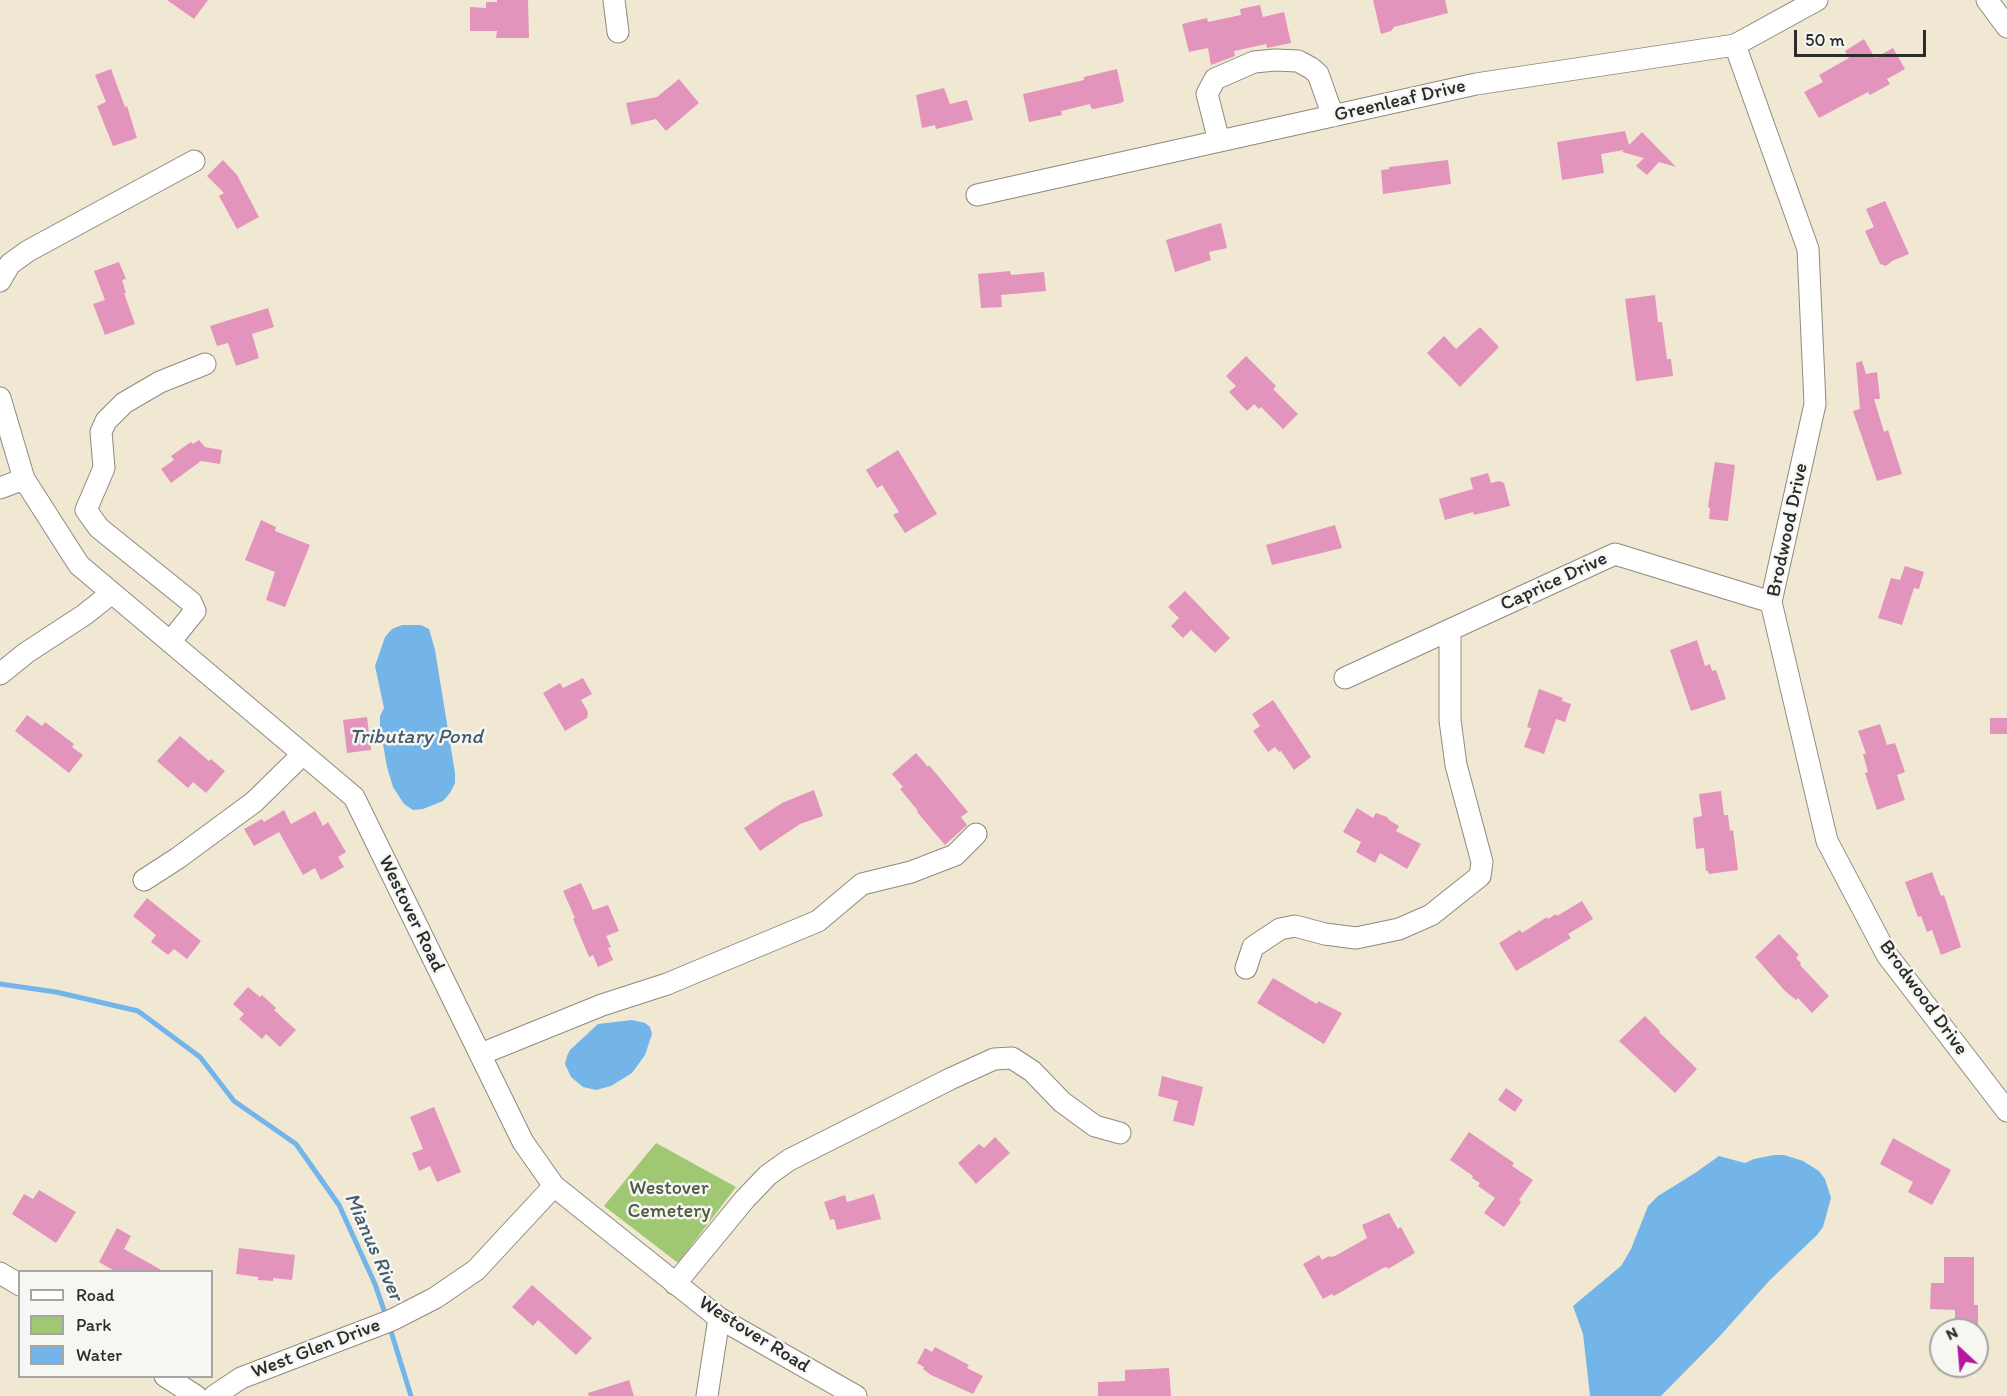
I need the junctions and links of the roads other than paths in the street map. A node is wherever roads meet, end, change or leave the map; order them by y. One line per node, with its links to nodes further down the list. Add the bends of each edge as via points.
1 (614, 0): 5 (street)
2 (1817, 0): 6 (street, Greenleaf Drive)
3 (1987, 0): 4 (street)
4 (2007, 27)
5 (618, 32)
6 (1735, 45): 7 (street, Greenleaf Drive, via 1476,84); 17 (street, Brodwood Drive, via 1808,249 1815,404)
7 (1333, 116): 8 (street, Greenleaf Drive); 8 (street, via 1318,74 1311,68 1298,61 1254,62 1215,79 1207,94)
8 (1219, 141): 10 (street, Greenleaf Drive)
9 (194, 161): 11 (street, via 28,251 10,264)
10 (977, 195)
11 (0, 281)
12 (205, 364): 19 (street, via 160,382 124,403 106,421 101,432 104,468 86,510 99,528 191,602 195,611)
13 (0, 398): 14 (street, Westover Road)
14 (24, 479): 15 (street); 16 (street, Westover Road, via 79,565)
15 (0, 488)
16 (112, 593): 19 (street, Westover Road); 20 (street)
17 (1771, 602): 18 (street, Caprice Drive, via 1615,554); 27 (street, Brodwood Drive, via 1827,841 1887,954)
18 (1450, 630): 21 (street, Caprice Drive); 25 (street, via 1450,720 1456,765 1482,862 1480,876 1431,915 1399,929 1356,938 1295,926 1280,929 1253,947)
19 (170, 642): 22 (street, Westover Road)
20 (0, 674)
21 (1345, 678)
22 (303, 754): 24 (street, via 254,802); 26 (street, Westover Road, via 354,797)
23 (976, 834): 26 (street, via 955,855 911,872 862,884 818,921 667,984 602,1005)
24 (144, 880)
25 (1246, 968)
26 (481, 1054): 29 (street, Westover Road, via 523,1142)
27 (2007, 1111)
28 (1120, 1133): 32 (street, via 1095,1126 1012,1058 994,1059 789,1160 745,1199)
29 (554, 1186): 32 (street, Westover Road); 36 (street, West Glen Drive, via 476,1270 410,1312 241,1378)
30 (0, 1273): 31 (street)
31 (18, 1284)
32 (675, 1284): 33 (street, Westover Road)
33 (719, 1318): 37 (street); 38 (street, Westover Road)
34 (167, 1378): 35 (street)
35 (196, 1396)
36 (214, 1396)
37 (708, 1396)
38 (856, 1396)

